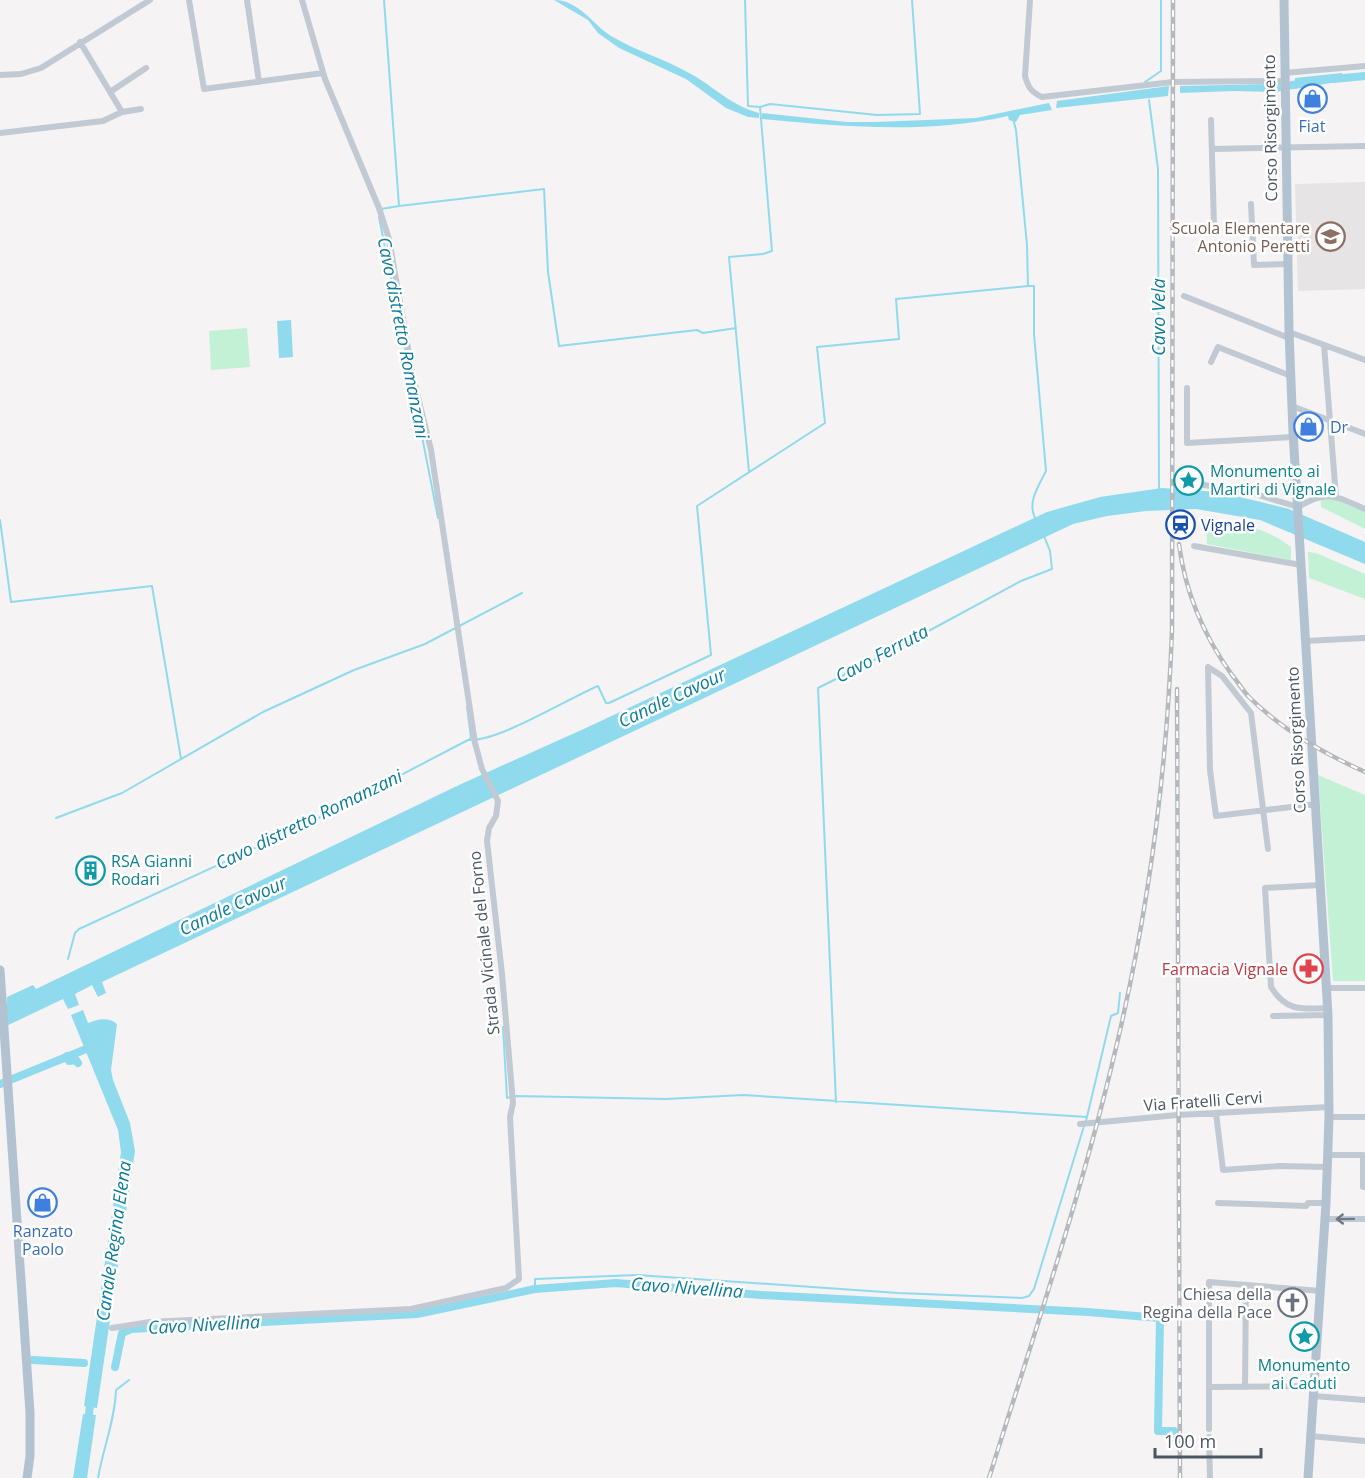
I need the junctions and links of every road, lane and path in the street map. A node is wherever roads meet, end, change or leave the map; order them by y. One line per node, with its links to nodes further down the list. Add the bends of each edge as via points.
1 (150, 0): 7 (street)
2 (189, 0): 13 (street, via 204,89)
3 (247, 0): 13 (street)
4 (302, 0): 10 (street, Strada Vicinale del Forno)
5 (1030, 0): 12 (street, via 1025,76 1028,87 1042,97 1173,82)
6 (1284, 0): 12 (main road, Corso Risorgimento)
7 (80, 42): 11 (street, via 40,68); 14 (street)
8 (1365, 66): 12 (street)
9 (146, 68): 14 (street)
10 (323, 73): 13 (street); 66 (street, Strada Vicinale del Forno, via 389,239 431,450 475,740 482,769 498,801 487,841 512,1097 519,1279 513,1285 411,1309 150,1322)
11 (0, 75)
12 (1284, 77): 20 (main road, Corso Risorgimento)
13 (259, 82)
14 (110, 92): 16 (street)
15 (141, 109): 16 (street)
16 (122, 112): 18 (street, via 103,121)
17 (1211, 120): 21 (street)
18 (0, 133)
19 (1365, 146): 20 (street)
20 (1286, 147): 21 (street); 24 (main road, Corso Risorgimento)
21 (1212, 149): 23 (street)
22 (1251, 204): 24 (street, via 1254,265)
23 (1214, 226)
24 (1288, 264): 26 (main road, Corso Risorgimento)
25 (1184, 296): 26 (street)
26 (1289, 335): 27 (street); 30 (main road, Corso Risorgimento)
27 (1324, 345): 28 (street); 33 (street)
28 (1365, 360)
29 (1211, 362): 30 (street, via 1218,347)
30 (1291, 376): 32 (main road, Corso Risorgimento)
31 (1187, 388): 35 (street, via 1187,443)
32 (1292, 406): 33 (street); 35 (main road, Corso Risorgimento)
33 (1331, 420): 34 (street); 37 (street)
34 (1365, 434)
35 (1293, 437): 38 (main road, Corso Risorgimento)
36 (1193, 483): 38 (street, via 1255,494)
37 (1336, 496): 38 (street, via 1317,496); 39 (street)
38 (1298, 509): 41 (main road, Corso Risorgimento)
39 (1365, 509)
40 (1194, 546): 41 (street)
41 (1301, 565): 43 (main road, Corso Risorgimento)
42 (1365, 638): 43 (street)
43 (1305, 641): 44 (main road, Corso Risorgimento)
44 (1315, 805): 45 (street); 47 (main road, Corso Risorgimento)
45 (1262, 811): 45 (street, via 1216,816 1210,770 1208,666 1222,676 1251,713); 46 (street)
46 (1268, 849)
47 (1320, 885): 49 (main road, Corso Risorgimento); 51 (street, via 1265,888 1271,987 1291,1008)
48 (0, 969): 75 (main road, via 30,1413)
49 (1327, 988): 50 (street); 51 (main road, Corso Risorgimento)
50 (1365, 988)
51 (1328, 1012): 52 (street); 53 (main road, Corso Risorgimento)
52 (1273, 1016)
53 (1329, 1112): 54 (street, Via Fratelli Cervi); 55 (street, Via Fratelli Cervi); 57 (main road, Corso Risorgimento)
54 (1216, 1113): 56 (street, Via Fratelli Cervi); 58 (street, via 1223,1170)
55 (1365, 1117)
56 (1083, 1123)
57 (1328, 1155): 58 (main road, Corso Risorgimento); 59 (street, via 1363,1155)
58 (1328, 1167): 61 (main road, Corso Risorgimento)
59 (1365, 1187)
60 (1218, 1203): 61 (street)
61 (1326, 1203): 63 (main road, Corso Risorgimento)
62 (1365, 1219): 63 (street, one-way to 63)
63 (1325, 1220): 65 (main road, Corso Risorgimento)
64 (1246, 1285): 65 (street); 67 (street, via 1209,1282); 68 (street)
65 (1321, 1291): 69 (main road, Corso Risorgimento)
66 (112, 1328)
67 (1209, 1387): 68 (street); 71 (street)
68 (1245, 1387): 69 (street)
69 (1313, 1391): 70 (street); 72 (main road, Corso Risorgimento)
70 (1365, 1400)
71 (1209, 1429)
72 (1310, 1436): 74 (street); 77 (main road, Corso Risorgimento)
73 (1209, 1437): 76 (street)
74 (1365, 1441)
75 (27, 1478)
76 (1210, 1478)
77 (1308, 1478)

